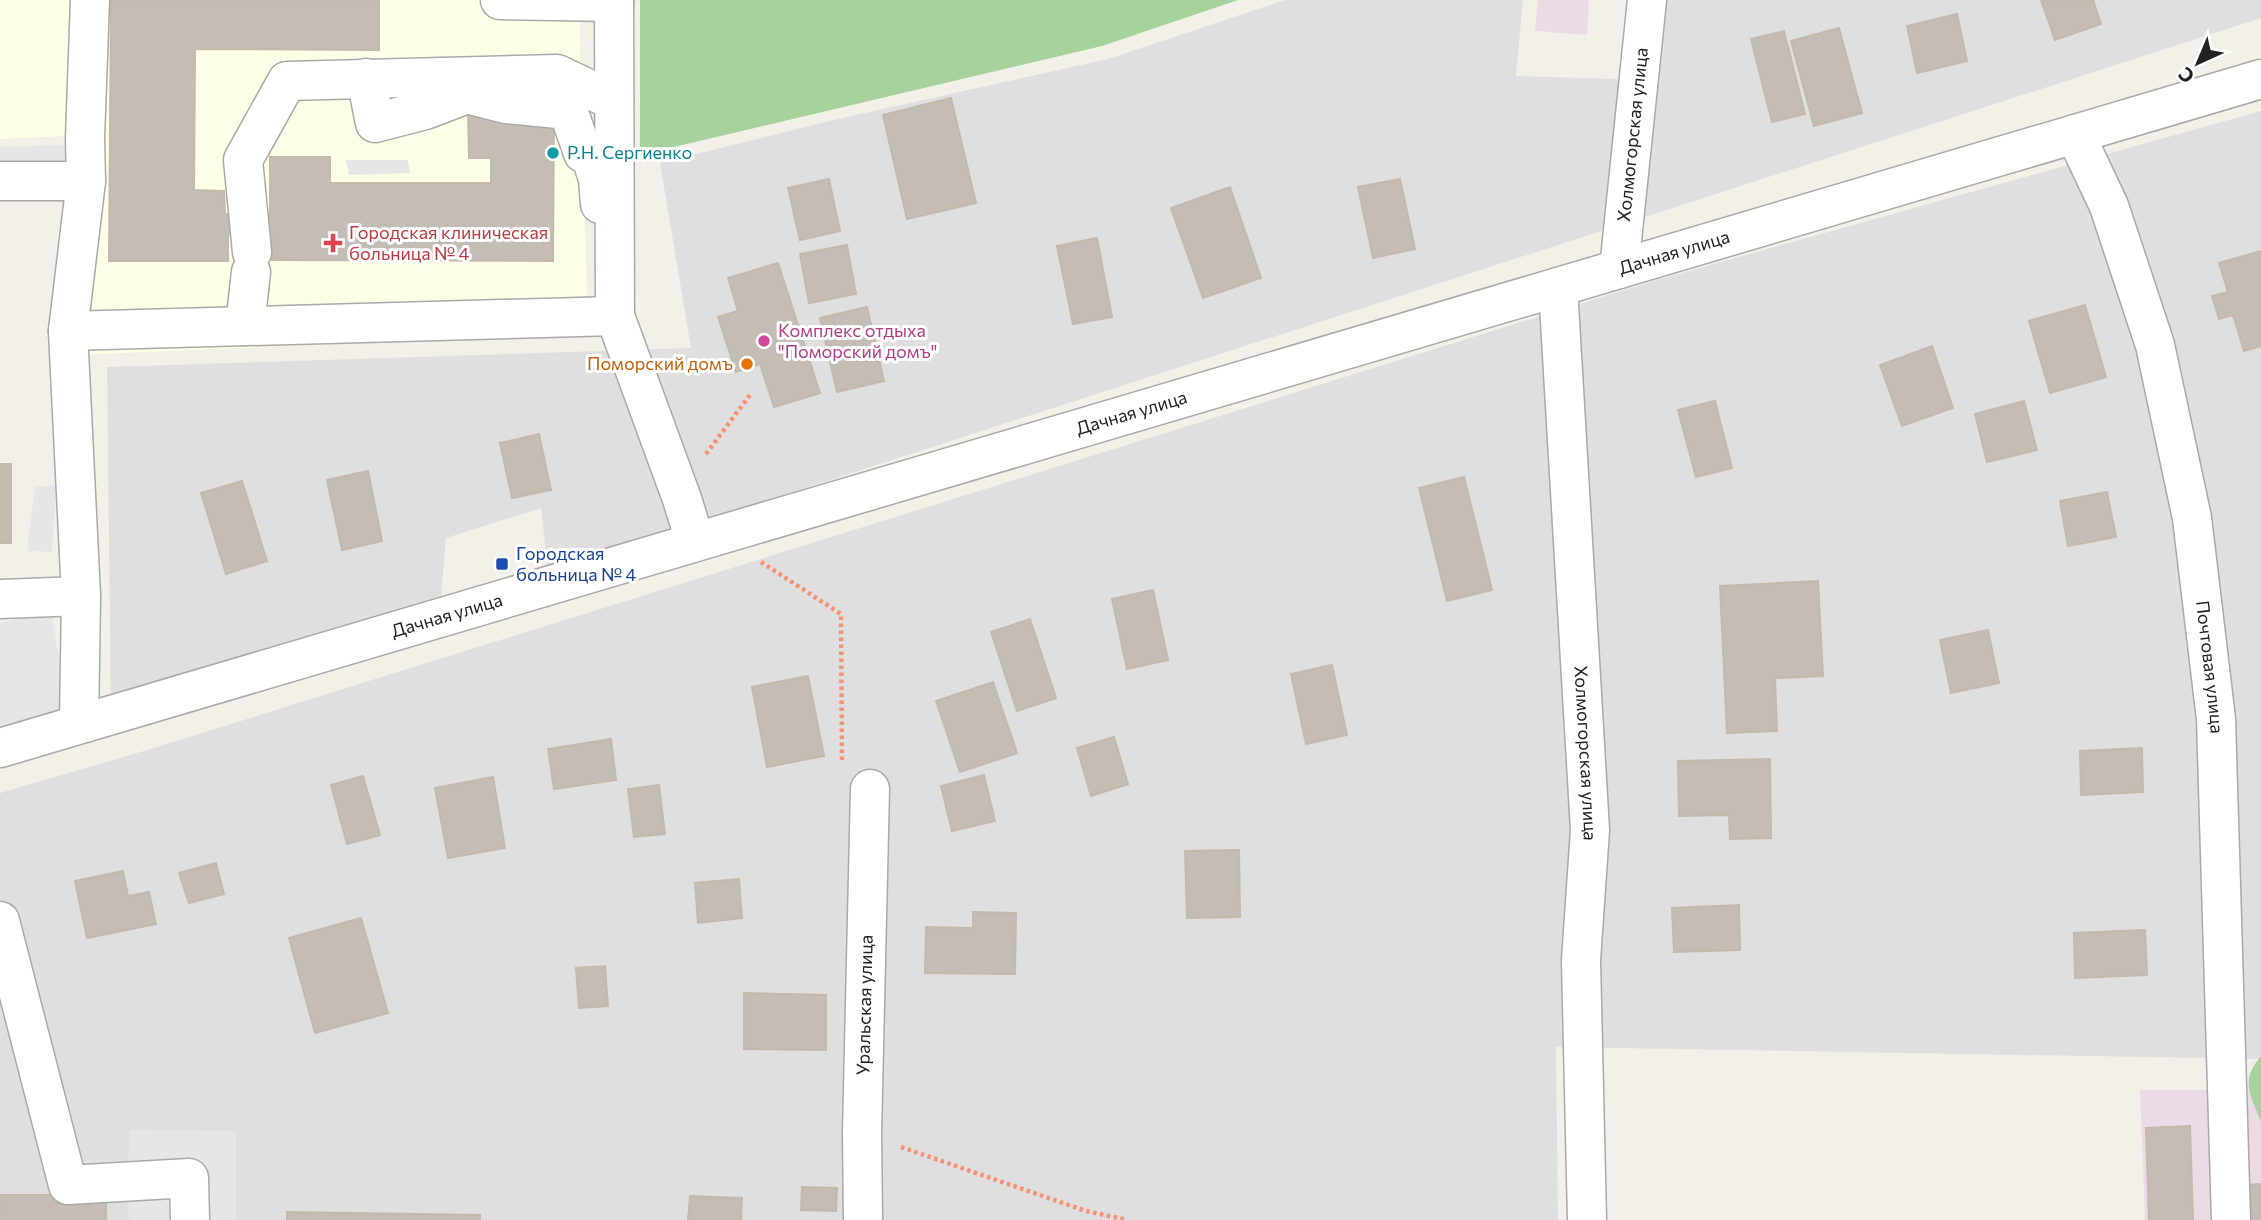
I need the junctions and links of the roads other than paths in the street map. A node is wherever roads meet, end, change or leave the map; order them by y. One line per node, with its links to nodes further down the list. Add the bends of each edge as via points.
1 (90, 0): 10 (street)
2 (500, 0): 4 (street)
3 (1647, 0): 11 (street, Холмогорская улица)
4 (614, 1): 7 (street)
5 (366, 78): 7 (street, via 557,74); 12 (street, via 375,123 467,94 506,104 568,110 583,153 592,157 601,207 603,258); 15 (street, via 287,81 243,160 252,262)
6 (2261, 79): 8 (street, Дачная улица)
7 (614, 101): 12 (street)
8 (2075, 134): 11 (street, Дачная улица); 27 (street, Почтовая улица, via 2109,206 2155,345 2192,517 2217,719)
9 (0, 181): 10 (street)
10 (86, 181): 16 (street)
11 (1619, 270): 13 (street, Дачная улица)
12 (615, 271): 14 (street)
13 (1558, 287): 17 (street, Дачная улица); 26 (street, Холмогорская улица, via 1590,830 1581,960)
14 (615, 316): 15 (street); 17 (street)
15 (245, 326): 16 (street)
16 (68, 331): 18 (street)
17 (695, 541): 20 (street, Дачная улица)
18 (81, 596): 19 (street); 20 (street)
19 (0, 599)
20 (79, 724): 21 (street, Дачная улица)
21 (0, 748)
22 (870, 789): 25 (street, Уральская улица)
23 (0, 921): 24 (street, via 68,1185 189,1178)
24 (190, 1220)
25 (863, 1220)
26 (1587, 1220)
27 (2231, 1220)

